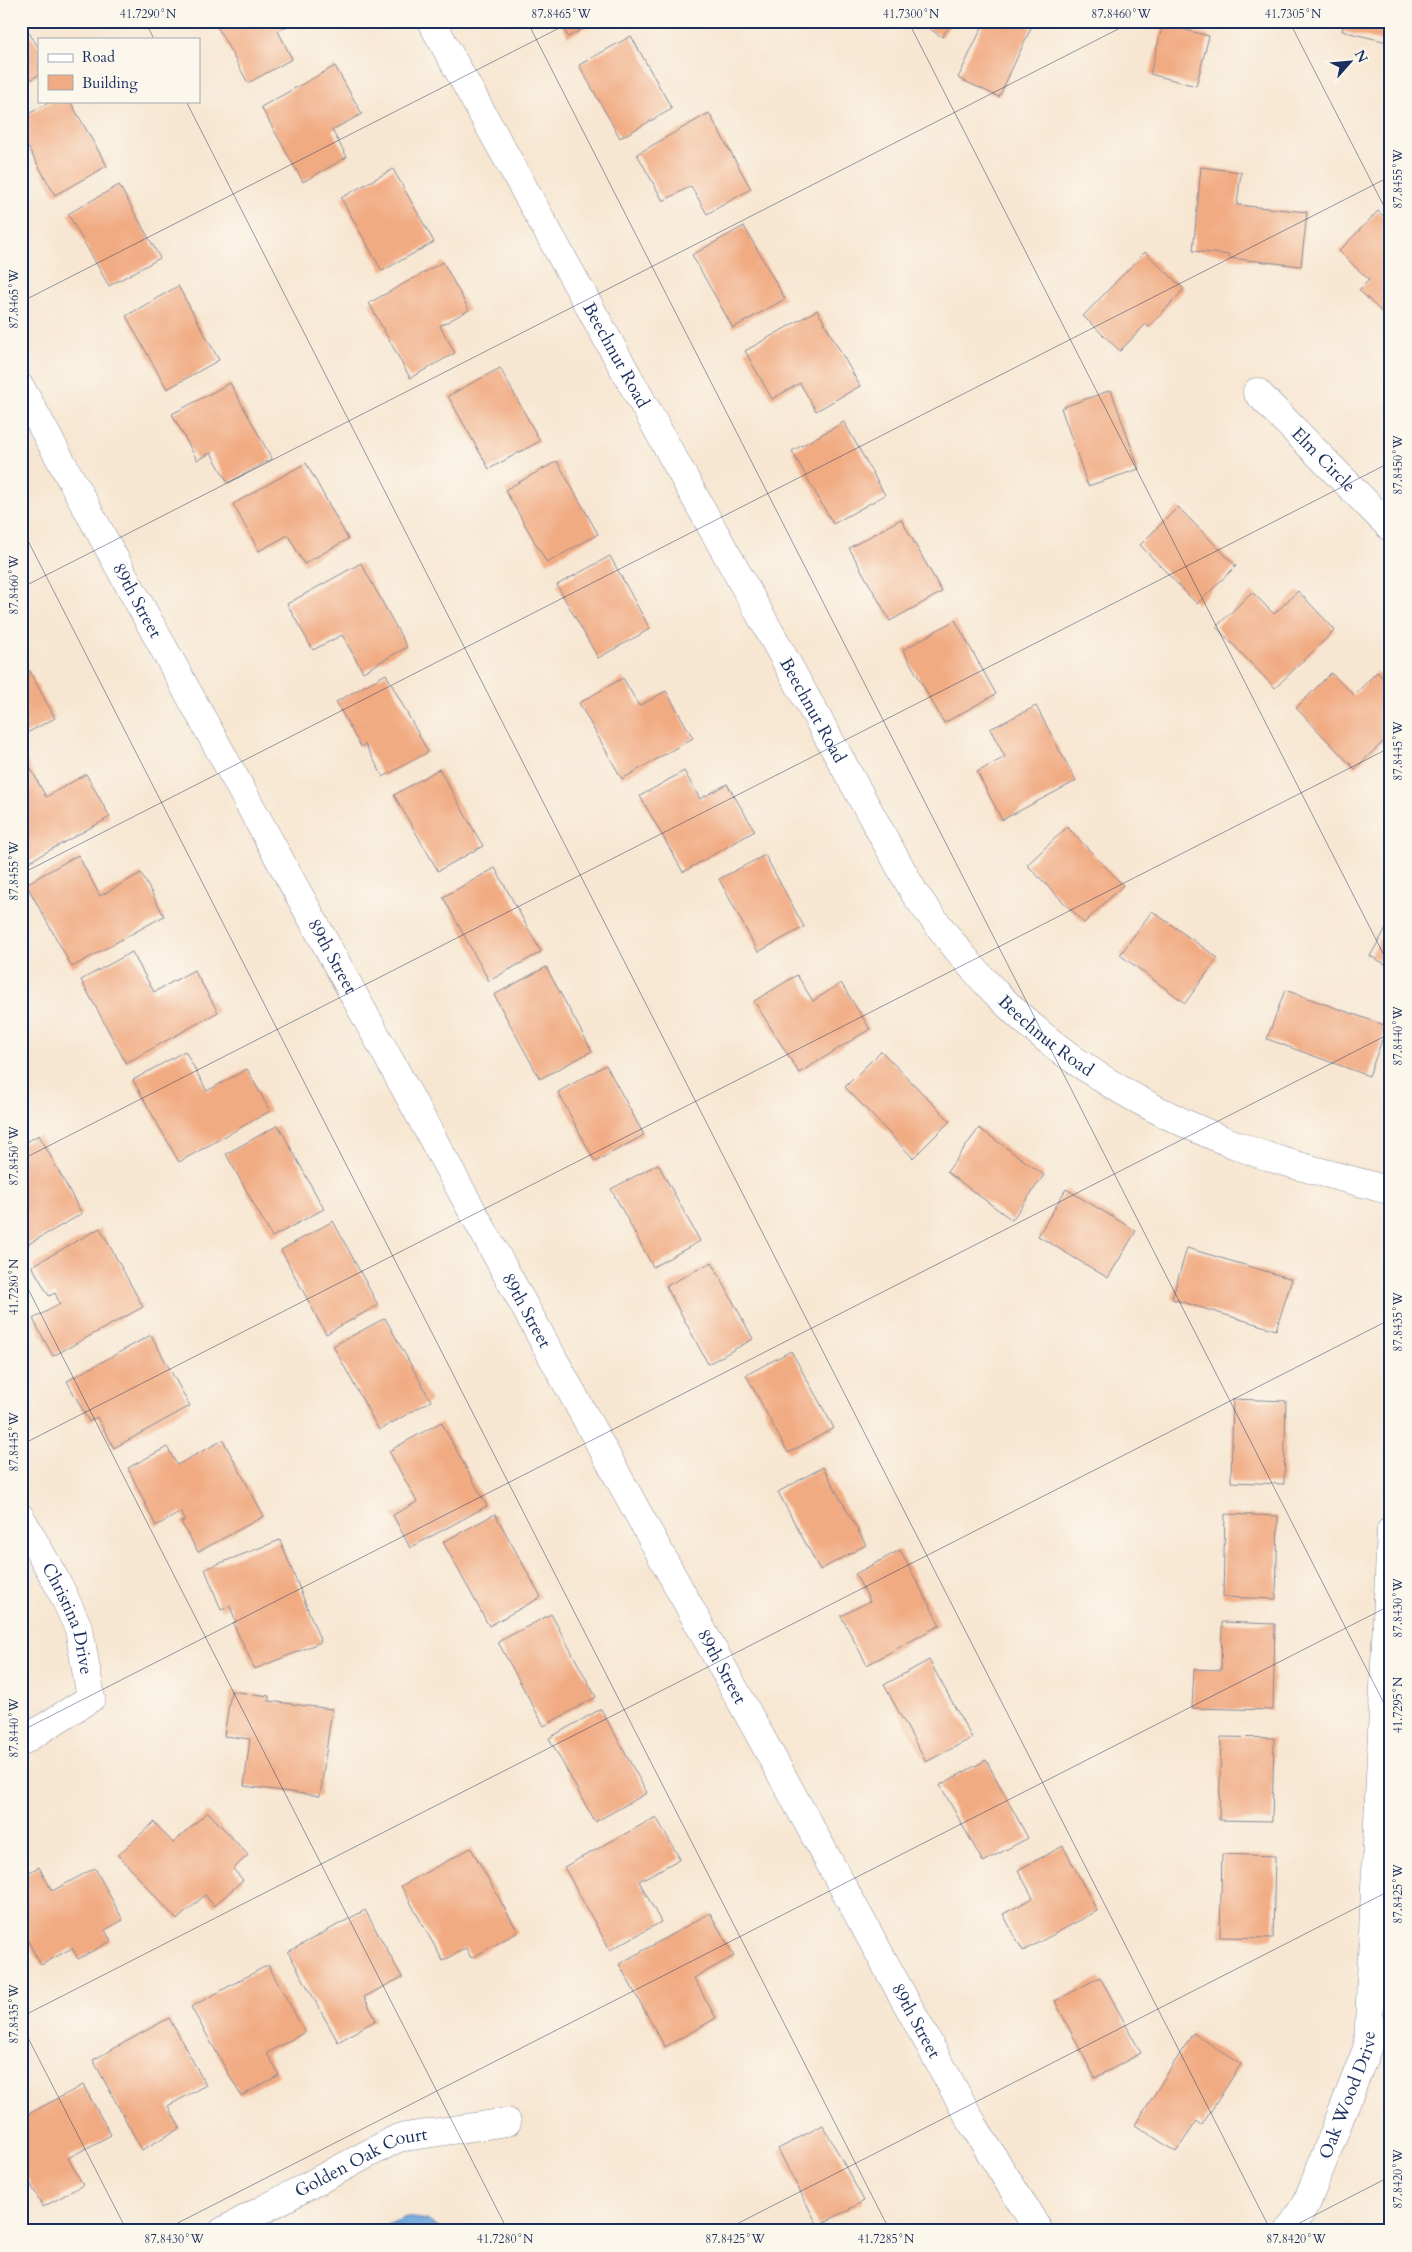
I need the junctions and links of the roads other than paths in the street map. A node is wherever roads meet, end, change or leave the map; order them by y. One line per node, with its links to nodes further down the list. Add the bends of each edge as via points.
1 (431, 21): 5 (street, Beechnut Road, via 915,894 957,950 1005,1002 1072,1059 1142,1102 1249,1150)
2 (21, 388): 13 (street, 89th Street, via 974,2126)
3 (1257, 392): 4 (street, Elm Circle)
4 (1391, 528)
5 (1391, 1191)
6 (21, 1518): 9 (street, Christina Drive, via 79,1629 91,1698)
7 (1391, 1530): 8 (street, Oak Wood Drive)
8 (1390, 1546): 10 (street, Oak Wood Drive)
9 (21, 1742)
10 (1380, 2048): 14 (street, Oak Wood Drive, via 1307,2202)
11 (508, 2122): 12 (street, Golden Oak Court, via 398,2138)
12 (223, 2231)
13 (1038, 2231)
14 (1288, 2231)

